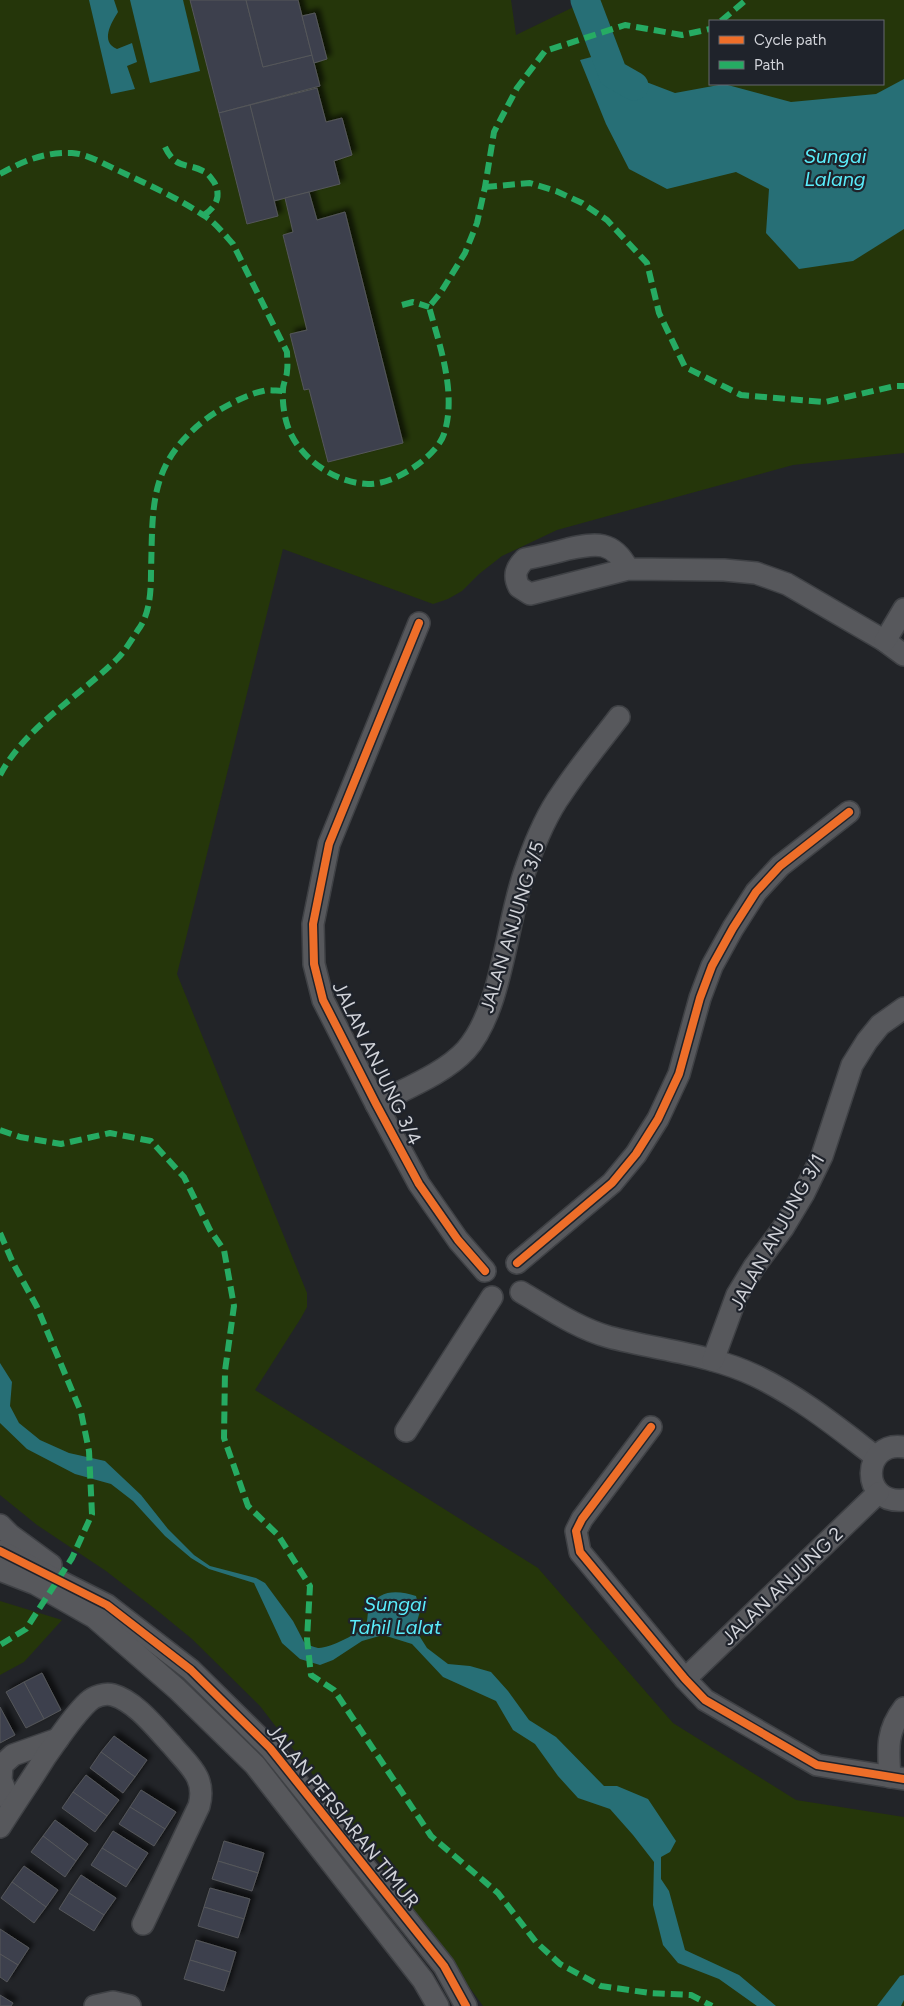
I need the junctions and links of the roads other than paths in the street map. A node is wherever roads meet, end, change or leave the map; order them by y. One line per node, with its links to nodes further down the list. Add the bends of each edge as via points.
1 (628, 569): 4 (street, via 756,573 787,584)
2 (904, 609): 4 (street)
3 (419, 623): 9 (street, JALAN ANJUNG 3/4, via 328,844 313,924 314,964 323,1000)
4 (885, 641): 5 (street)
5 (904, 655)
6 (619, 717): 9 (street, JALAN ANJUNG 3/5, via 561,794 540,834 523,878 493,998 482,1025 466,1049 448,1066)
7 (849, 812): 10 (street, via 780,866 756,892 733,928 706,982 679,1074 658,1119 636,1154 612,1182)
8 (904, 1008): 14 (street, JALAN ANJUNG 3/1, via 880,1025 852,1065 822,1156 783,1228 754,1266 737,1296)
9 (376, 1104): 11 (street, JALAN ANJUNG 3/4, via 419,1184 458,1240)
10 (517, 1263): 11 (street, via 503,1259); 12 (street, via 525,1276)
11 (486, 1271): 13 (street, via 484,1285)
12 (521, 1292): 13 (street, via 511,1300); 14 (street, via 577,1325 608,1336)
13 (492, 1297): 16 (street)
14 (713, 1360): 18 (street, via 756,1376 809,1405)
15 (651, 1427): 27 (street, via 582,1519 576,1531 576,1541 580,1552)
16 (406, 1431)
17 (904, 1447): 18 (street, via 885,1449)
18 (876, 1457): 19 (street, via 870,1475)
19 (878, 1493): 20 (street, via 896,1501); 27 (street, JALAN ANJUNG 2)
20 (904, 1500)
21 (0, 1525): 26 (street)
22 (0, 1551): 26 (street, JALAN PERSIARAN TIMUR)
23 (0, 1570): 25 (street, JALAN PERSIARAN TIMUR)
24 (0, 1578): 25 (street)
25 (36, 1584): 36 (street, JALAN PERSIARAN TIMUR, via 94,1617 177,1689 255,1765 423,1980)
26 (107, 1605): 37 (street, JALAN PERSIARAN TIMUR, via 191,1670 270,1748 444,1966)
27 (685, 1679): 30 (street, via 705,1700 817,1765)
28 (904, 1708): 30 (street, via 895,1719 888,1741)
29 (58, 1739): 31 (street); 31 (street, via 13,1755 2,1765 1,1780); 33 (street, via 89,1700 113,1695 149,1719 200,1780 199,1806)
30 (897, 1778)
31 (12, 1807): 32 (street)
32 (0, 1827)
33 (143, 1924)
34 (99, 2005): 35 (street, via 113,2002)
35 (130, 2006)
36 (438, 2006)
37 (466, 2006)

